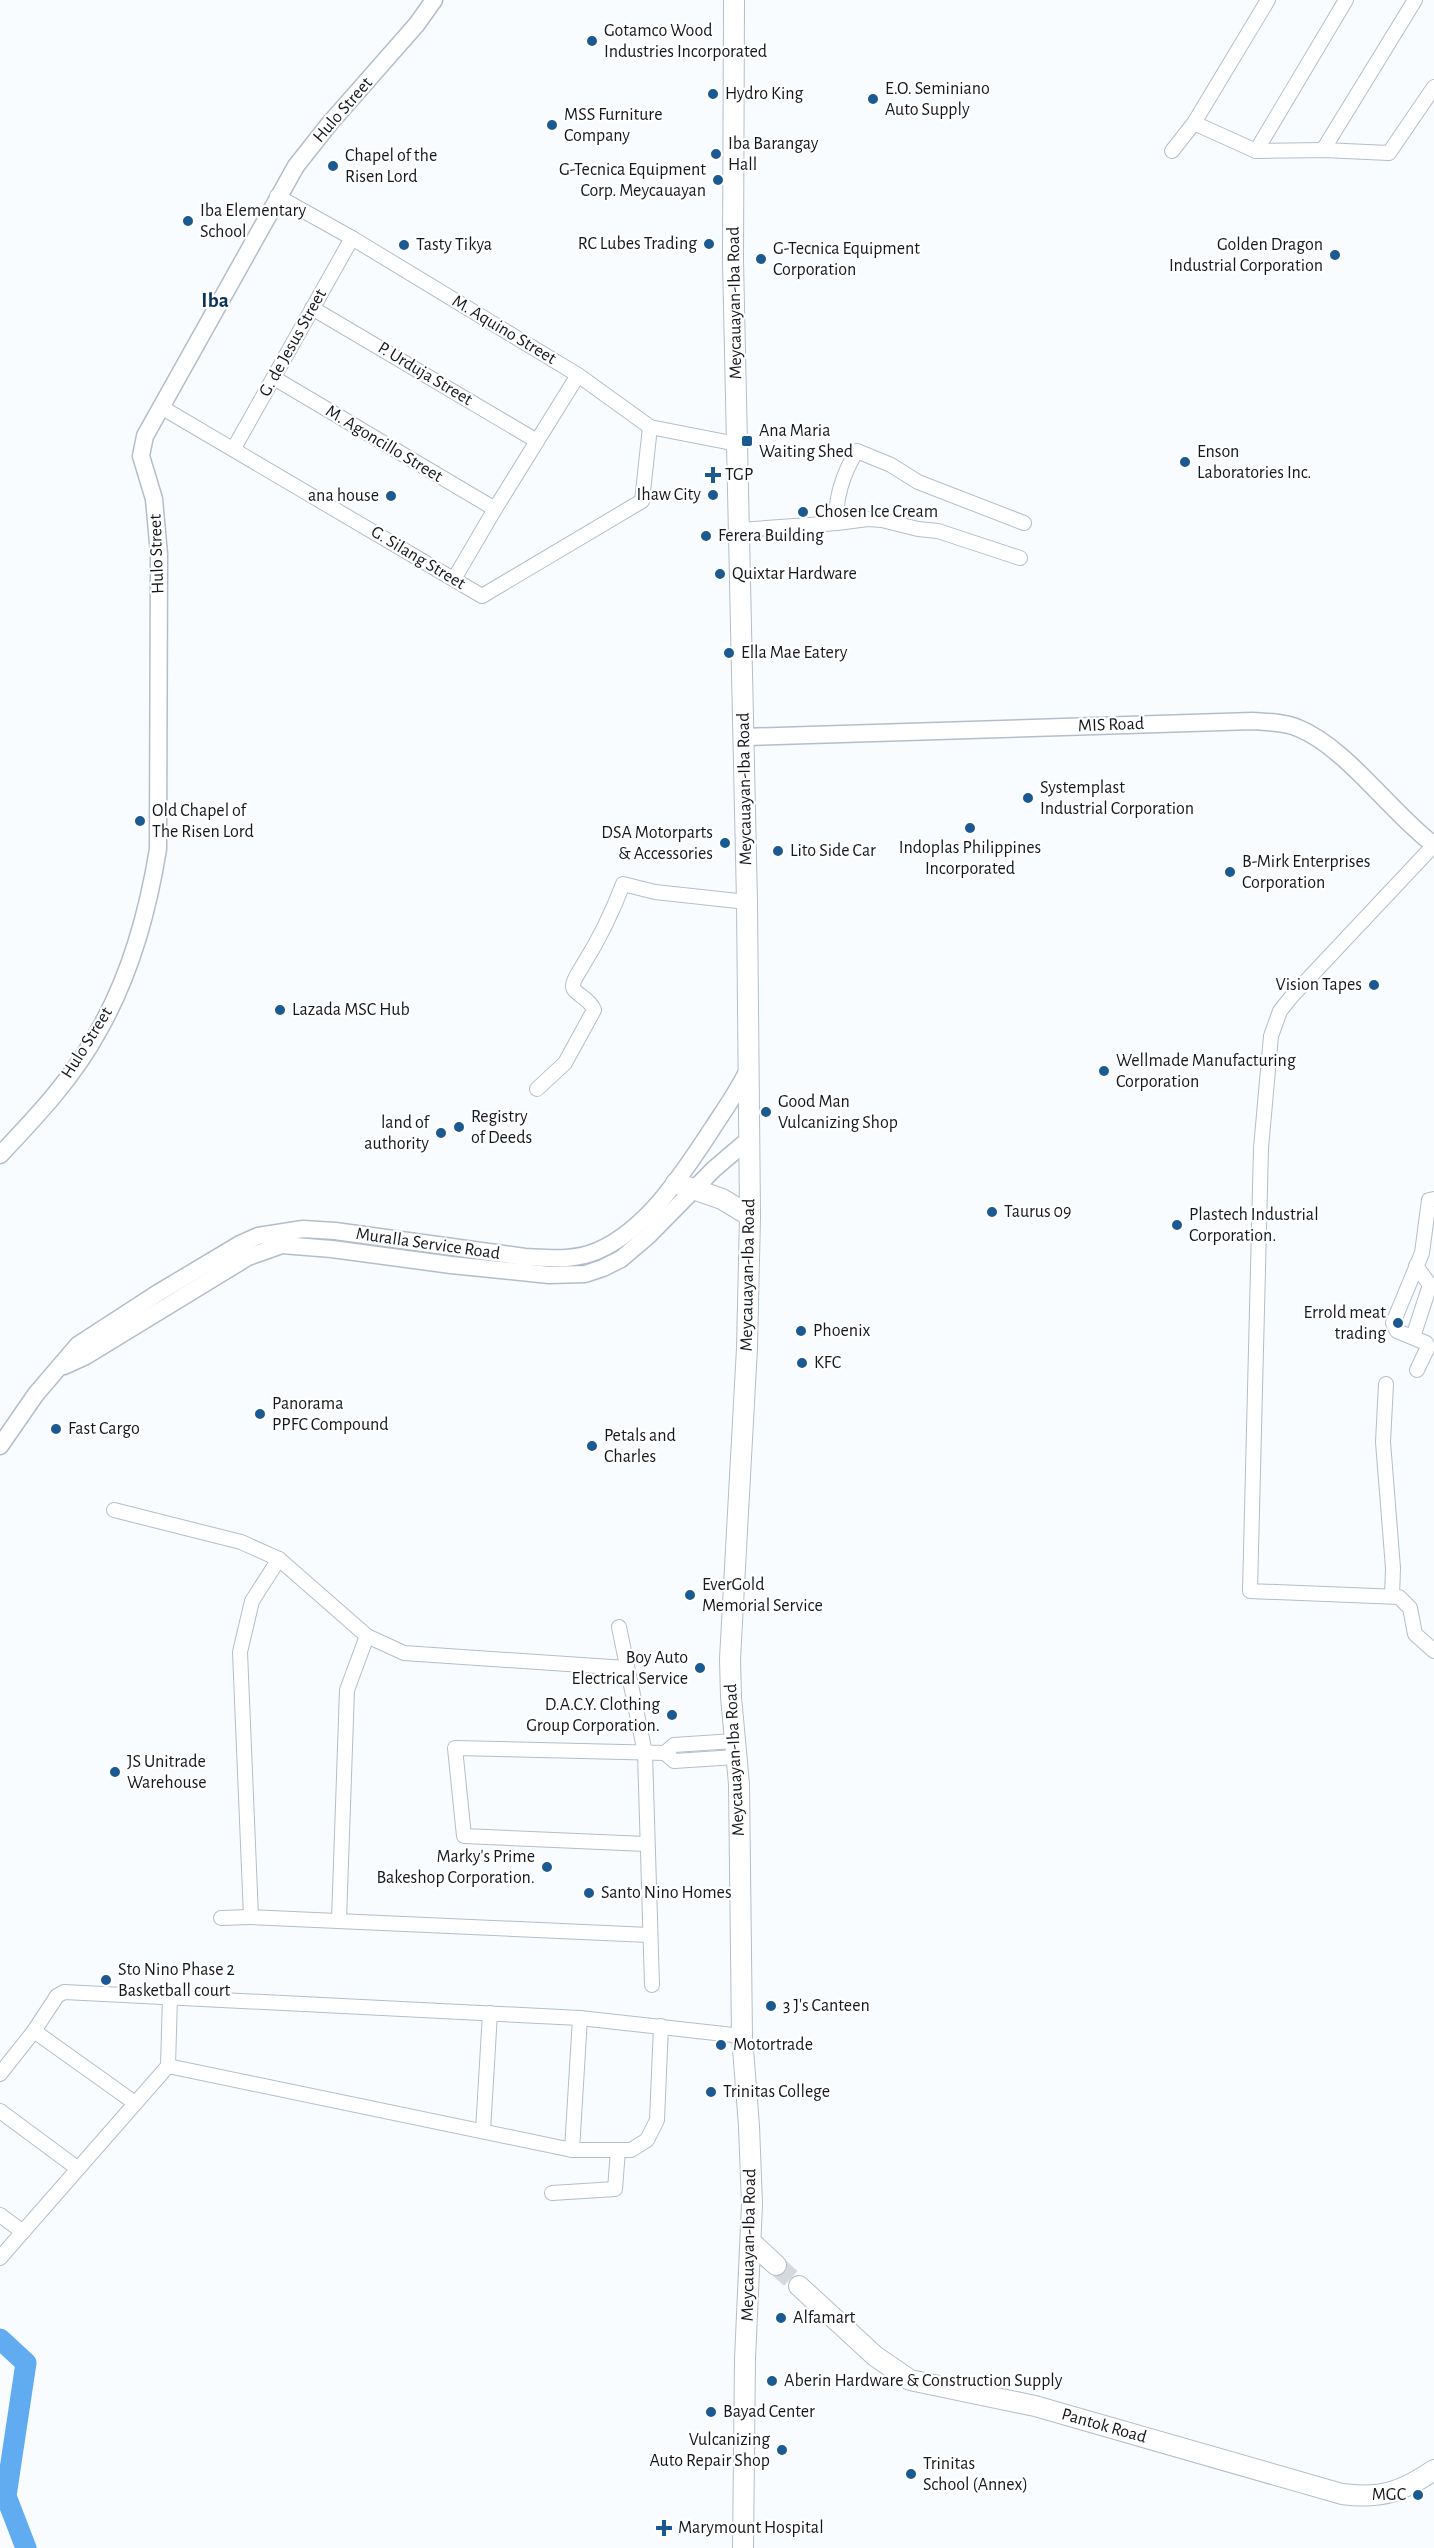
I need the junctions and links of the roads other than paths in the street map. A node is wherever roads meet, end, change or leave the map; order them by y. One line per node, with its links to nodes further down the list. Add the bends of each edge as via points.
1 (434, 0): 11 (street, Hulo Street, via 305,154)
2 (734, 0): 19 (main road, Meycauayan-Iba Road)
3 (1268, 0): 7 (street)
4 (1346, 0): 9 (street)
5 (1415, 0): 8 (street)
6 (1434, 87): 8 (street, via 1389,153)
7 (1194, 123): 9 (street); 10 (street)
8 (1323, 150): 9 (street)
9 (1256, 151)
10 (1172, 152)
11 (277, 196): 12 (street, M. Aquino Street); 16 (street, Hulo Street)
12 (352, 238): 13 (street, G. de Jesus Street); 14 (street, M. Aquino Street)
13 (312, 308): 15 (street, G. de Jesus Street); 18 (street, P. Urduja Street)
14 (578, 375): 17 (street, M. Aquino Street); 18 (street)
15 (274, 378): 20 (street, G. de Jesus Street); 21 (street, M. Agoncillo Street)
16 (161, 407): 20 (street, G. Silang Street); 33 (street, Hulo Street, via 145,436 141,456 154,499 159,554 158,849 154,873 125,977 99,1031 68,1077)
17 (650, 427): 19 (street, M. Aquino Street); 26 (street, G. Silang Street, via 642,501 482,596)
18 (537, 441): 21 (street)
19 (737, 444): 24 (main road, Meycauayan-Iba Road)
20 (234, 448): 26 (street, G. Silang Street)
21 (495, 509): 26 (street)
22 (837, 523): 23 (street, via 837,498 857,451 918,482); 24 (street); 25 (street, via 882,520 938,531)
23 (1024, 523)
24 (739, 530): 27 (main road, Meycauayan-Iba Road)
25 (1020, 558)
26 (454, 579)
27 (744, 737): 28 (street, MIS Road, via 1273,723 1298,727 1320,740); 29 (main road, Meycauayan-Iba Road)
28 (1434, 845): 45 (street, via 1280,1011 1271,1036 1261,1148 1250,1591)
29 (747, 902): 30 (main road, Meycauayan-Iba Road); 31 (street, via 655,892 623,884 606,927 573,986 575,992 591,1002 594,1010 565,1063)
30 (749, 1069): 32 (main road, Meycauayan-Iba Road); 34 (street, Muralla Service Road)
31 (537, 1089)
32 (748, 1140): 34 (street, Muralla Service Road); 36 (main road, Meycauayan-Iba Road)
33 (0, 1155)
34 (685, 1186): 36 (main road, via 722,1199); 42 (street, Muralla Service Road, via 612,1244 580,1257 525,1257 303,1229 258,1236 158,1293 78,1346 36,1394)
35 (1434, 1199): 37 (street, via 1429,1200 1422,1252)
36 (750, 1216): 51 (main road, Meycauayan-Iba Road, via 730,1659)
37 (1416, 1266): 38 (street); 39 (street, via 1393,1323 1397,1330)
38 (1432, 1285): 39 (street)
39 (1413, 1337): 40 (street, via 1428,1347)
40 (1417, 1370)
41 (1386, 1384): 45 (street, via 1383,1442)
42 (0, 1446)
43 (114, 1510): 44 (street, via 241,1542)
44 (279, 1559): 47 (street); 56 (street, via 252,1601 240,1652)
45 (1392, 1596): 48 (street, via 1407,1604 1413,1629)
46 (619, 1628): 49 (street)
47 (367, 1636): 49 (street, via 404,1653); 58 (street, via 346,1690)
48 (1434, 1651)
49 (626, 1668): 53 (street)
50 (701, 1743): 51 (street); 52 (street, via 674,1745); 54 (street)
51 (735, 1749): 54 (street); 66 (main road, Meycauayan-Iba Road)
52 (665, 1753): 53 (street); 54 (street, via 674,1761)
53 (645, 1754): 55 (street); 55 (street, via 455,1748 464,1836)
54 (701, 1759)
55 (646, 1844): 59 (street)
56 (251, 1917): 57 (street); 58 (street)
57 (221, 1918)
58 (339, 1920): 59 (street)
59 (649, 1935): 60 (street)
60 (652, 1985)
61 (170, 1996): 62 (street); 65 (street, via 64,1992 57,1996); 67 (street)
62 (490, 2013): 63 (street); 71 (street)
63 (580, 2018): 64 (street); 72 (street)
64 (661, 2026): 66 (street); 73 (street, via 657,2120 647,2140 631,2150)
65 (34, 2031): 68 (street); 69 (street)
66 (742, 2036): 78 (main road, Meycauayan-Iba Road)
67 (168, 2066): 69 (street); 71 (street)
68 (0, 2074)
69 (135, 2103): 74 (street)
70 (0, 2111): 74 (street)
71 (483, 2131): 72 (street)
72 (572, 2150): 73 (street)
73 (618, 2150): 75 (street, via 615,2189)
74 (77, 2168): 77 (street)
75 (552, 2193)
76 (0, 2215): 77 (street)
77 (23, 2232): 79 (street)
78 (752, 2243): 80 (main road); 83 (main road, Meycauayan-Iba Road, via 745,2359)
79 (0, 2258)
80 (776, 2265)
81 (799, 2286): 82 (main road, Pantok Road, via 875,2356 910,2380 1035,2406 1342,2494 1369,2497 1401,2491)
82 (1434, 2470)
83 (743, 2548)

